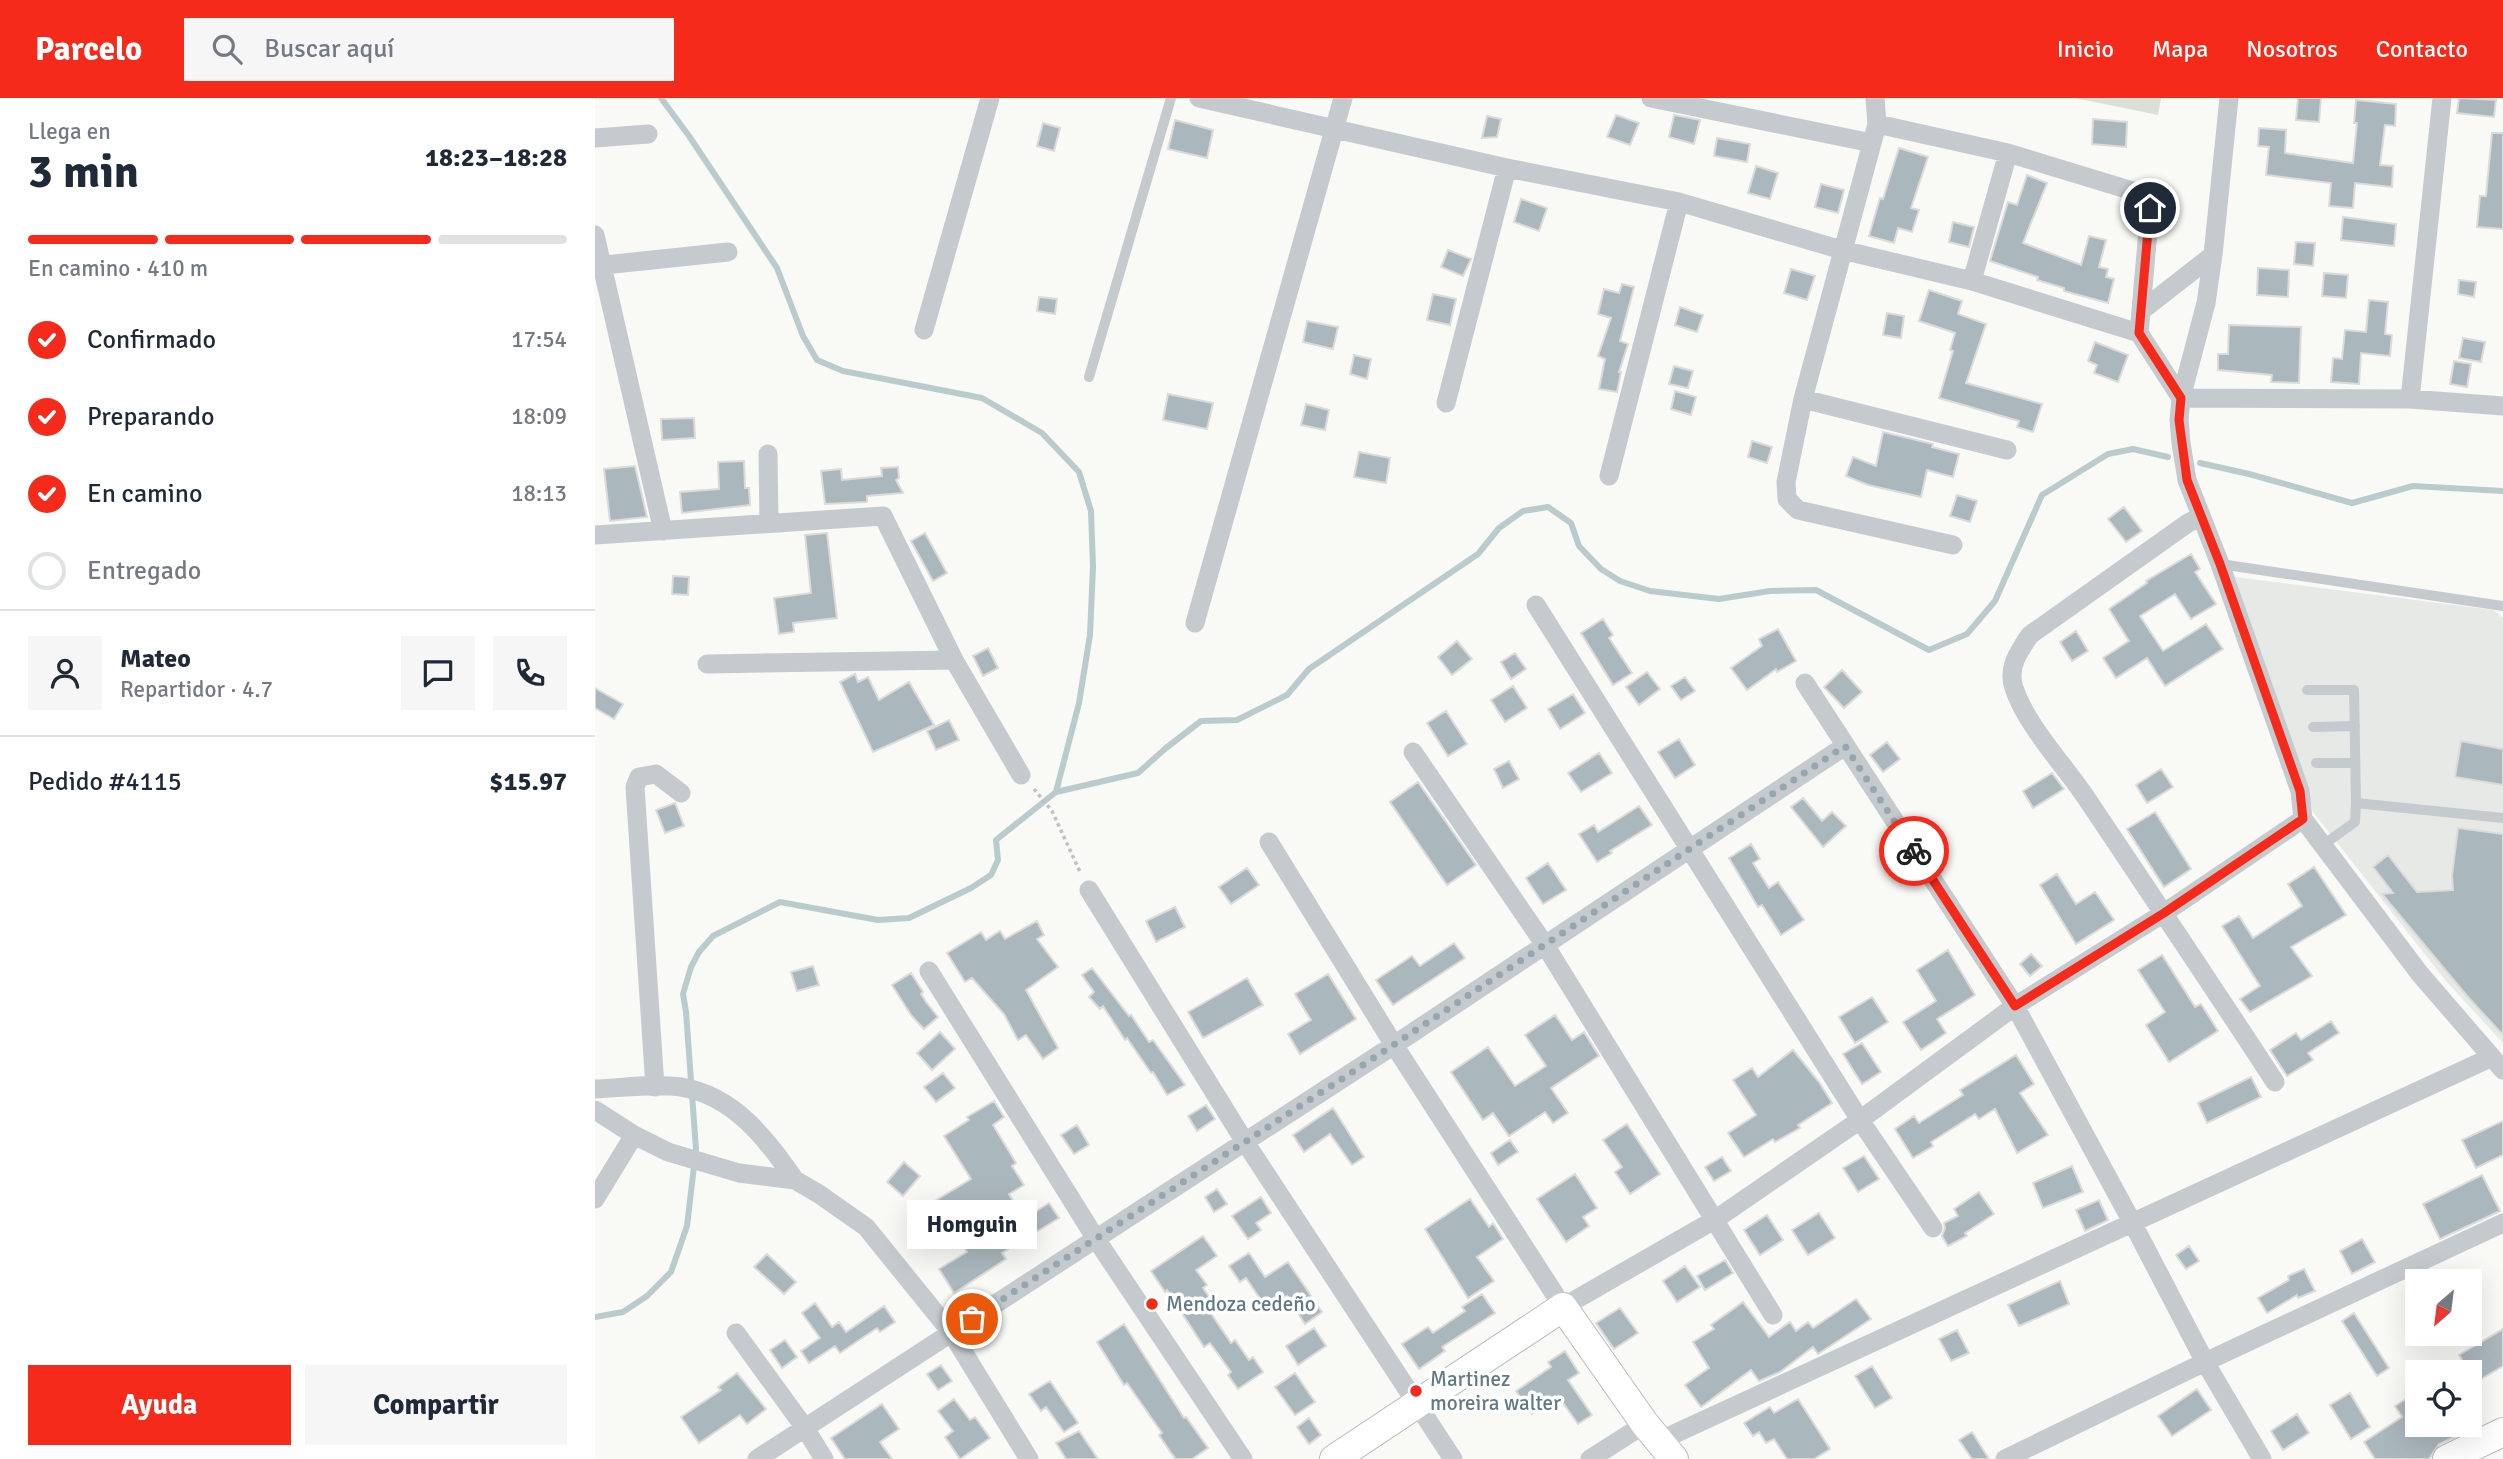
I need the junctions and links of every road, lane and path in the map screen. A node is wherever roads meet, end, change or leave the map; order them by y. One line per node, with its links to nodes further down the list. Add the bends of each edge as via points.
1 (990, 98): 24 (street)
2 (1171, 98): 26 (lane)
3 (1199, 98): 10 (street)
4 (1343, 98): 10 (street)
5 (1651, 98): 13 (street)
6 (1875, 98): 9 (street)
7 (2229, 98): 20 (street)
8 (2442, 98): 29 (street)
9 (1877, 124): 13 (street); 14 (street)
10 (1336, 127): 15 (street); 43 (street)
11 (649, 134): 12 (street)
12 (595, 138)
13 (1872, 143): 18 (street)
14 (2008, 153): 22 (street); 23 (street, via 2136,191 2144,198 2150,208)
15 (1507, 168): 16 (street); 30 (street)
16 (1679, 202): 18 (street); 34 (street)
17 (595, 235): 21 (street)
18 (1842, 250): 22 (street); 28 (street)
19 (728, 252): 21 (street)
20 (2213, 255): 23 (street); 27 (street, via 2206,303)
21 (599, 265): 37 (street)
22 (1972, 281): 25 (street)
23 (2141, 311): 25 (street)
24 (923, 330)
25 (2139, 333): 27 (street)
26 (1089, 377)
27 (2181, 398): 29 (street); 35 (street, via 2181,443)
28 (1803, 399): 32 (street); 39 (street, via 1786,482 1787,499 1798,510)
29 (2410, 399): 31 (street)
30 (1446, 403)
31 (2503, 406)
32 (2007, 450)
33 (768, 454): 36 (street)
34 (1609, 476)
35 (2200, 517): 40 (street); 63 (street, via 2030,635 2012,669 2013,686 2024,711)
36 (769, 523): 37 (street); 44 (street, via 883,516)
37 (663, 531): 38 (street)
38 (595, 536)
39 (1953, 545)
40 (2220, 564): 42 (lane); 58 (street, via 2300,791)
41 (1536, 605): 61 (street)
42 (2503, 606)
43 (1195, 623)
44 (954, 660): 45 (street); 54 (street)
45 (707, 664)
46 (1805, 683): 50 (street)
47 (2307, 690): 48 (lane, via 2354,690)
48 (2355, 726): 49 (lane); 53 (lane)
49 (2312, 727)
50 (1845, 746): 61 (street); 66 (street)
51 (1413, 752): 64 (street)
52 (2316, 763): 53 (lane)
53 (2355, 763): 56 (lane)
54 (1027, 782): 62 (path, via 1052,811)
55 (681, 793): 70 (street, via 656,774 639,777 635,787)
56 (2356, 803): 57 (lane); 60 (lane, via 2355,822)
57 (2503, 818)
58 (2303, 819): 60 (street); 63 (street)
59 (1269, 842): 67 (street)
60 (2323, 845): 68 (street, via 2420,974)
61 (1690, 850): 64 (street); 73 (street)
62 (1089, 890): 75 (street)
63 (2164, 913): 66 (street); 69 (street)
64 (1545, 945): 67 (street); 78 (street)
65 (929, 971): 82 (street)
66 (2015, 1006): 73 (street); 79 (street)
67 (1394, 1045): 75 (street); 83 (street)
68 (2498, 1063): 79 (street)
69 (2275, 1082)
70 (655, 1087): 71 (street); 76 (street, via 681,1087 711,1096 743,1116)
71 (595, 1089)
72 (595, 1110): 74 (street)
73 (1860, 1120): 78 (street); 81 (street)
74 (634, 1135): 76 (street, via 720,1169); 77 (street)
75 (1245, 1142): 82 (street); 88 (street)
76 (795, 1180): 85 (street, via 866,1227)
77 (595, 1199)
78 (1716, 1219): 83 (street); 84 (street)
79 (2132, 1222): 87 (street); 91 (street)
80 (2503, 1223): 87 (street)
81 (1933, 1228)
82 (1096, 1240): 85 (street); 95 (street)
83 (1563, 1307): 88 (main road); 91 (main road)
84 (1773, 1315)
85 (951, 1332): 89 (street); 94 (street)
86 (736, 1333): 89 (street)
87 (2205, 1362): 99 (street); 100 (street)
88 (1416, 1404): 96 (main road); 97 (street)
89 (805, 1428): 92 (street); 93 (street)
90 (2503, 1432): 101 (main road)
91 (1659, 1441): 98 (street)
92 (757, 1459)
93 (824, 1459)
94 (1029, 1459)
95 (1243, 1459)
96 (1334, 1459)
97 (1453, 1459)
98 (1590, 1459)
99 (2005, 1459)
100 (2262, 1459)
101 (2447, 1459)

